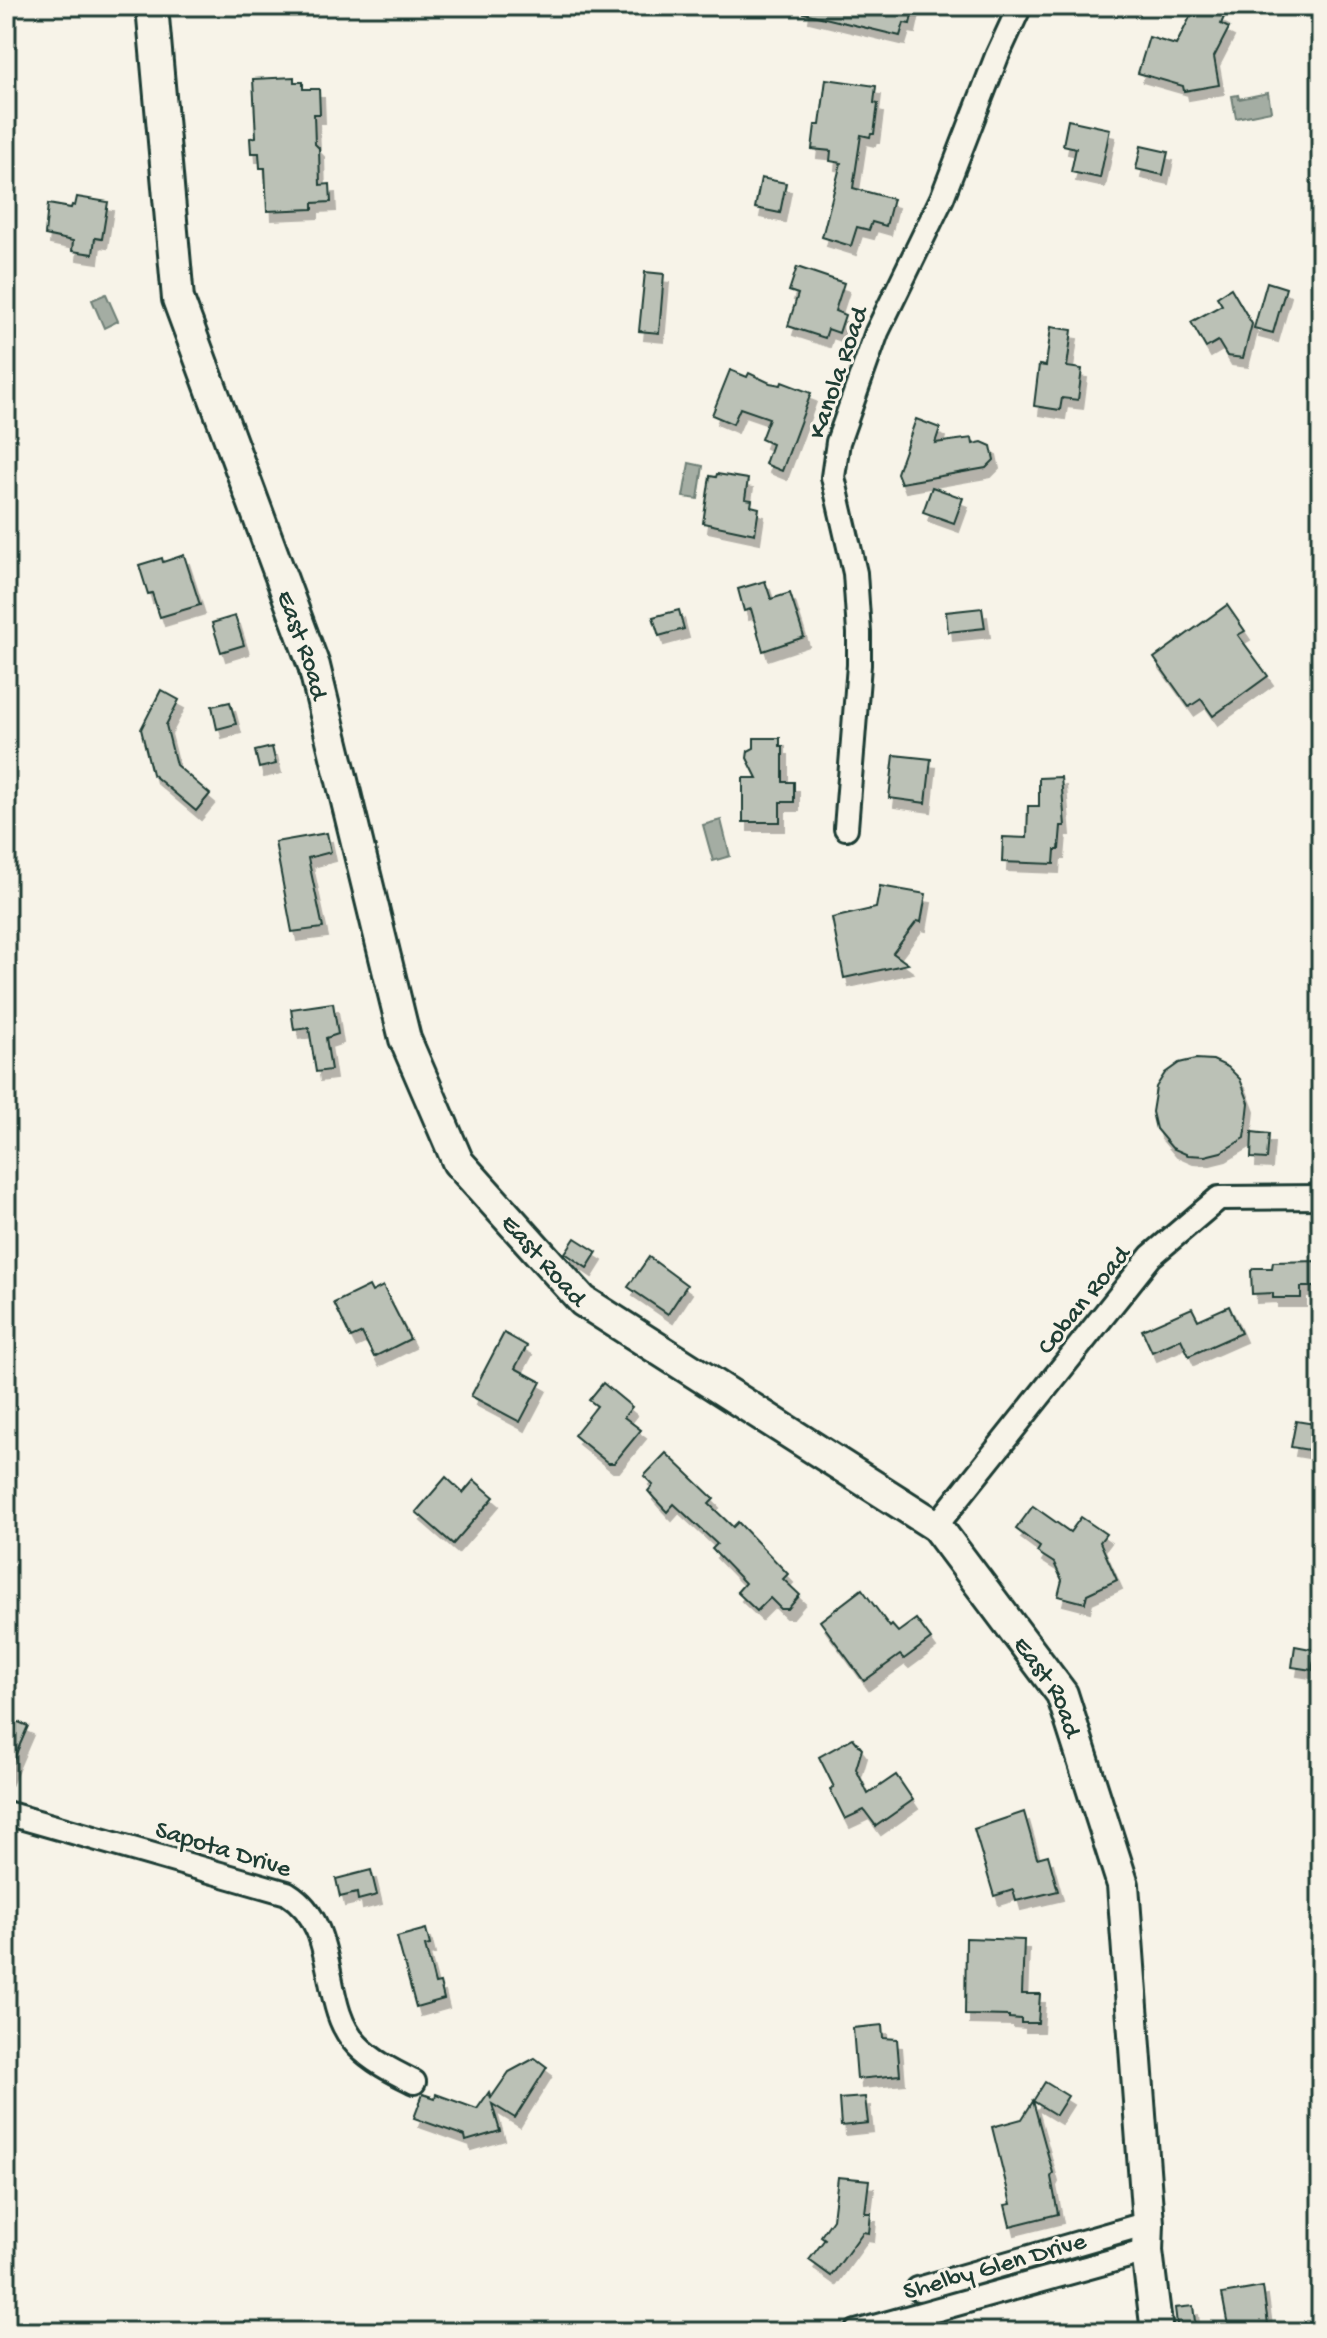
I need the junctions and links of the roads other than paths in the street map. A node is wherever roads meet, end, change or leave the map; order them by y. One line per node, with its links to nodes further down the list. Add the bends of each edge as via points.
1 (152, 6): 5 (street, East Road, via 178,299 314,666 405,1039 458,1162 583,1301)
2 (1020, 6): 3 (street, Kanola Road, via 942,198 877,332 838,442 833,477 855,573 859,633)
3 (846, 828)
4 (1321, 1197): 5 (street, Coban Road, via 1219,1198 1151,1256)
5 (936, 1526): 8 (street, East Road, via 1062,1694 1123,1885)
6 (6, 1813): 7 (street, Sapota Drive, via 295,1898 309,1910 321,1939 351,2036 374,2059)
7 (414, 2082)
8 (1148, 2237): 9 (street); 10 (street, Shelby Glen Drive); 11 (street, East Road)
9 (918, 2289)
10 (856, 2332)
11 (1157, 2332)

